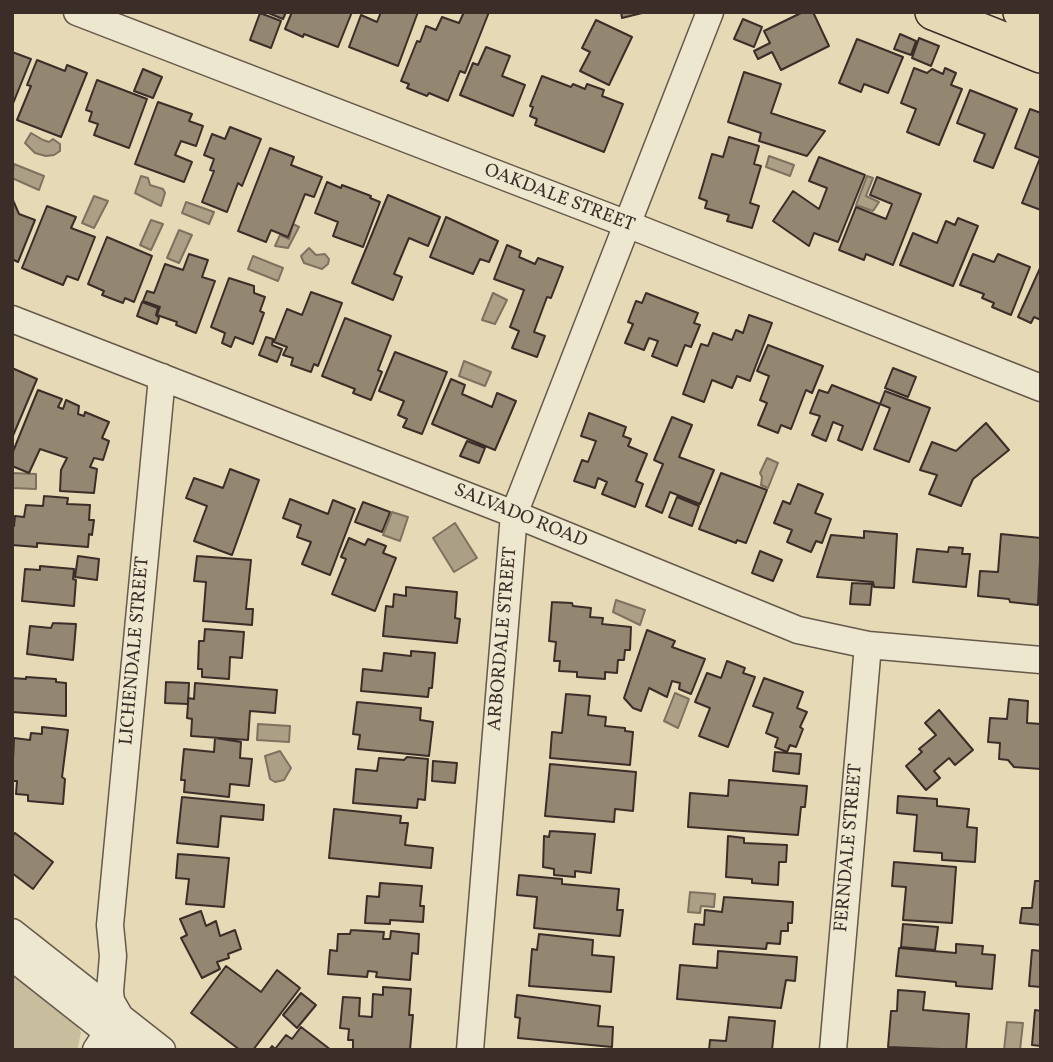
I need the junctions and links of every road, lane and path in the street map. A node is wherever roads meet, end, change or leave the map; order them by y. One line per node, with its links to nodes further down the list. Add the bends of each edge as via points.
1 (77, 12): 7 (street, OAKDALE STREET)
2 (710, 12): 7 (street, ARBORDALE STREET)
3 (933, 12): 6 (main road)
4 (1021, 12): 5 (main road)
5 (1041, 20)
6 (1041, 55)
7 (626, 224): 10 (street, OAKDALE STREET); 11 (street, ARBORDALE STREET)
8 (12, 318): 9 (street, SALVADO ROAD)
9 (162, 377): 11 (street, SALVADO ROAD); 14 (street, LICHENDALE STREET)
10 (1041, 388)
11 (514, 514): 12 (street, SALVADO ROAD, via 798,630); 21 (street, ARBORDALE STREET)
12 (868, 645): 13 (street, SALVADO ROAD); 22 (street, FERNDALE STREET)
13 (1041, 660)
14 (110, 925): 17 (street, LICHENDALE STREET, via 97,963); 18 (street, LICHENDALE STREET, via 113,956)
15 (12, 932): 17 (street)
16 (12, 957): 18 (street)
17 (74, 981): 18 (street)
18 (108, 1033): 19 (street); 20 (street)
19 (130, 1050)
20 (162, 1050)
21 (470, 1050)
22 (833, 1050)

